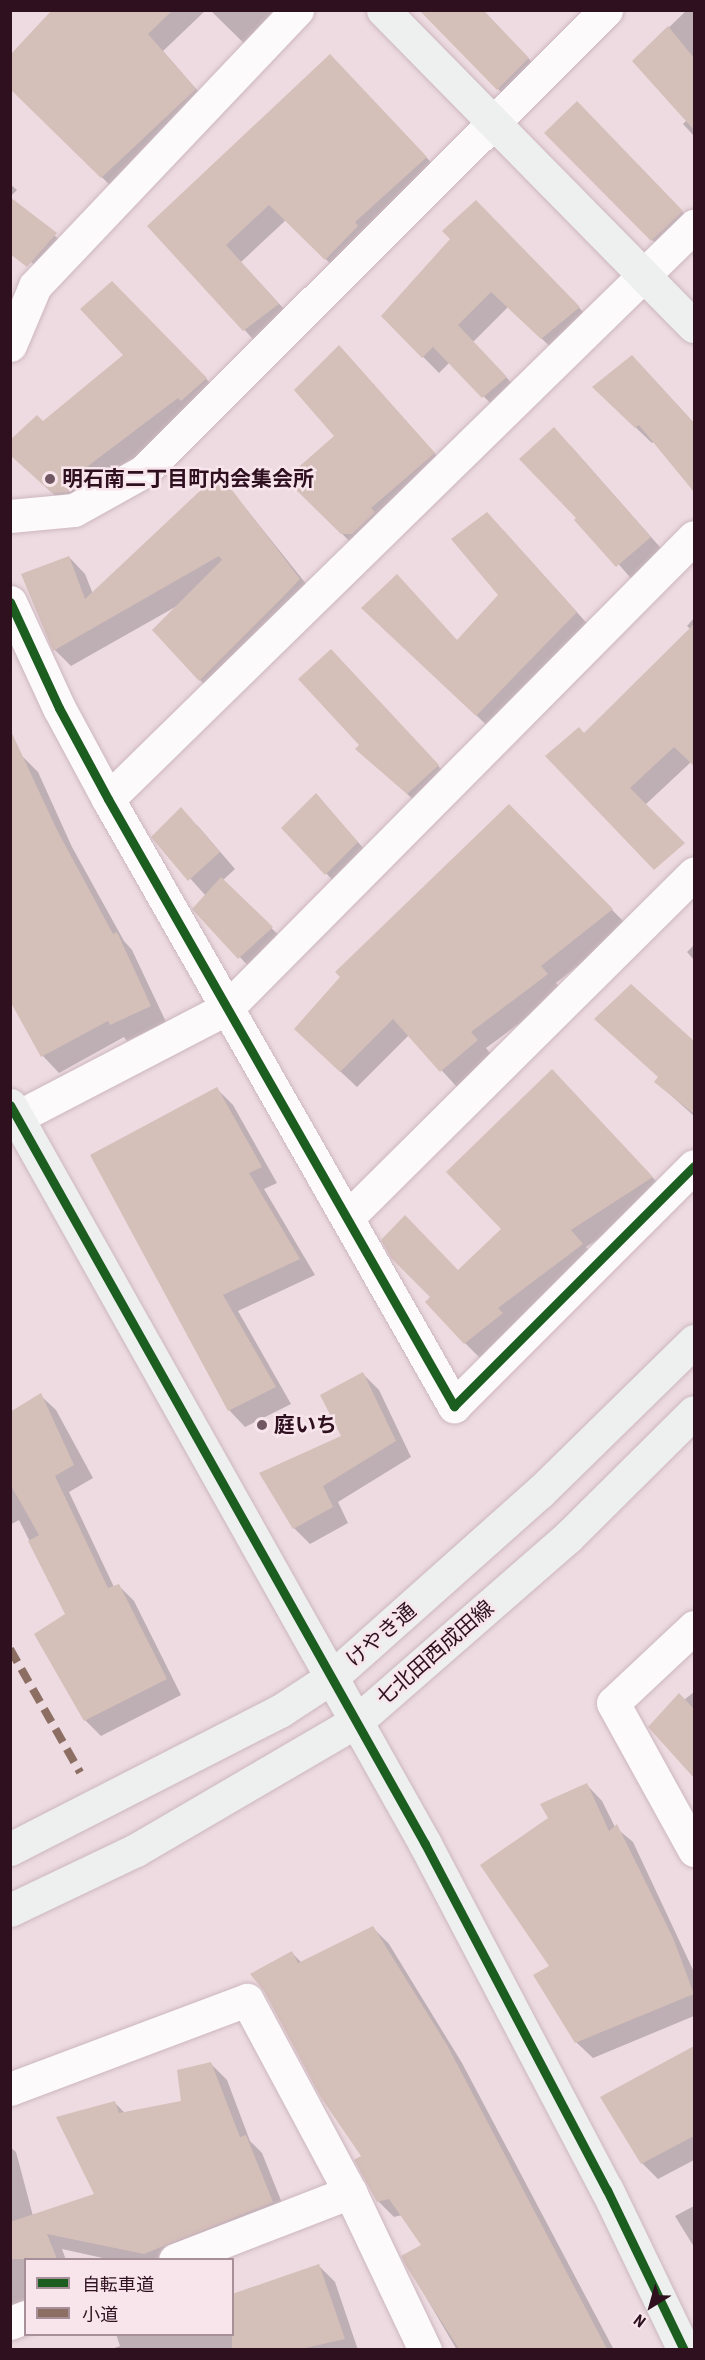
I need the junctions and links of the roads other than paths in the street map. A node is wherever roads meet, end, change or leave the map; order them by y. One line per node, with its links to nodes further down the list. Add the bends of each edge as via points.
1 (297, 10): 8 (street, via 35,286)
2 (383, 10): 4 (street)
3 (606, 10): 4 (street)
4 (493, 123): 6 (street); 9 (street, via 144,471 74,510)
5 (694, 226): 6 (street)
6 (644, 275): 7 (street); 12 (street)
7 (694, 327)
8 (10, 345)
9 (10, 516)
10 (694, 537): 14 (street)
11 (10, 602): 12 (street, via 59,708)
12 (108, 799): 14 (street)
13 (694, 873): 17 (street)
14 (227, 1008): 15 (street); 17 (street)
15 (13, 1114): 21 (street)
16 (694, 1166): 17 (street, via 454,1406)
17 (347, 1218)
18 (694, 1341): 21 (street, けやき通, via 540,1492)
19 (694, 1412): 22 (street, 七北田西成田線, via 568,1537)
20 (694, 1627): 24 (street, via 613,1703)
21 (332, 1677): 22 (street); 23 (street, けやき通, via 280,1712)
22 (357, 1721): 25 (street, 七北田西成田線, via 136,1850); 30 (street, via 607,2190)
23 (10, 1849)
24 (694, 1850)
25 (10, 1910)
26 (10, 2089): 27 (street, via 247,2000)
27 (350, 2192): 28 (street); 29 (street)
28 (178, 2258)
29 (425, 2349)
30 (684, 2349)

